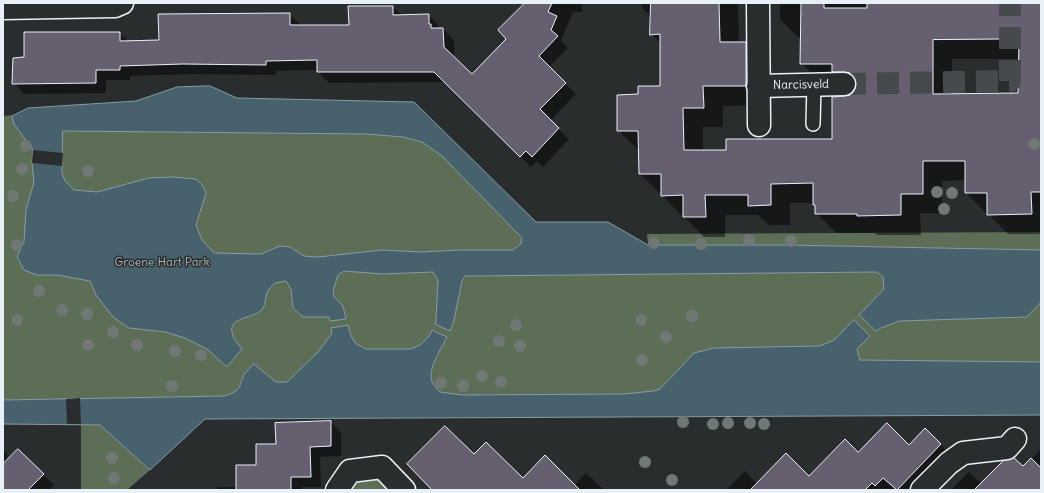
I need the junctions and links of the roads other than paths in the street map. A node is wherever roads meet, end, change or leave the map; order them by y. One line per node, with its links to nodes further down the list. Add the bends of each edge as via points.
1 (122, 3): 3 (street, via 115,6)
2 (758, 3): 6 (street, Narcisveld)
3 (3, 8)
4 (844, 84): 5 (street, Narcisveld)
5 (814, 85): 6 (street, Narcisveld); 7 (lane)
6 (758, 86): 8 (street, Narcisveld)
7 (814, 124)
8 (759, 125)
9 (1015, 439): 12 (street, via 1007,448 963,453)
10 (337, 490): 11 (street, via 350,471 382,467)
11 (404, 490)
12 (922, 490)

